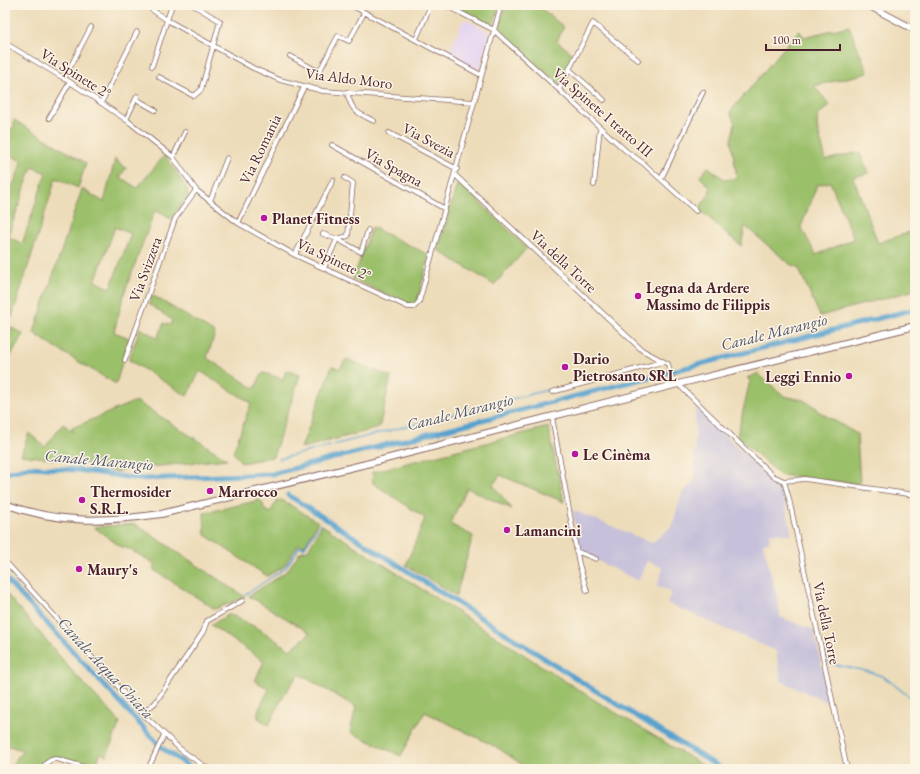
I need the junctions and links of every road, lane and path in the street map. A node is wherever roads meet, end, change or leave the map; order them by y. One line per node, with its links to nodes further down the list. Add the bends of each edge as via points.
1 (145, 5): 10 (street, Via Aldo Moro)
2 (172, 5): 10 (street)
3 (194, 5): 17 (street, via 220,21)
4 (431, 5): 15 (street)
5 (445, 5): 12 (street, Via Spinete I tratto III)
6 (501, 5): 12 (street)
7 (868, 5): 13 (main road)
8 (354, 6): 9 (street)
9 (364, 13): 15 (street); 18 (street, via 349,41 338,36 319,72)
10 (167, 20): 17 (street, Via Aldo Moro); 20 (street)
11 (91, 27): 24 (street)
12 (494, 30): 22 (street); 27 (street, Via Spinete I tratto III)
13 (915, 30)
14 (137, 32): 32 (street)
15 (416, 39): 22 (street)
16 (5, 43): 24 (street, Via Spinete 2°)
17 (213, 44): 23 (street, via 201,90 194,96); 26 (street, Via Aldo Moro, via 254,68)
18 (290, 56)
19 (638, 60): 21 (street, via 593,23)
20 (152, 66)
21 (570, 70): 27 (street); 30 (street)
22 (481, 75): 31 (street)
23 (159, 77)
24 (64, 79): 25 (street, Via Spinete 2°)
25 (70, 82): 32 (street, Via Spinete 2°); 34 (street)
26 (304, 87): 28 (street, Via Aldo Moro); 53 (street, Via Romania)
27 (559, 89): 37 (street, Via Spinete I tratto III)
28 (347, 92): 31 (street, Via Aldo Moro); 36 (street, via 350,106 359,114)
29 (703, 92): 47 (street)
30 (604, 100)
31 (474, 102): 43 (street)
32 (101, 103): 35 (street, Via Spinete 2°)
33 (155, 110): 35 (street, via 136,97)
34 (49, 118)
35 (126, 120): 41 (street, Via Spinete 2°)
36 (374, 121)
37 (600, 127): 47 (street, Via Spinete I tratto III); 48 (street)
38 (185, 132): 41 (street)
39 (389, 133): 43 (street, Via Svezia)
40 (332, 145): 51 (street, Via Spagna)
41 (173, 157): 49 (street, Via Spinete 2°)
42 (227, 158): 50 (street)
43 (457, 169): 44 (street)
44 (455, 175): 51 (street, Via Spinete 2°); 61 (street, Via della Torre, via 642,350)
45 (345, 178): 56 (street, via 353,183 348,236)
46 (333, 180): 57 (street)
47 (661, 180): 52 (street, Via Spinete I tratto III)
48 (594, 185)
49 (196, 190): 50 (street, Via Spinete 2°); 60 (street, Via Svizzera, via 175,219)
50 (210, 201): 53 (street, Via Spinete 2°)
51 (445, 209): 58 (street, Via Spinete 2°, via 419,302 414,307 408,307)
52 (696, 211)
53 (238, 223): 57 (street, Via Spinete 2°)
54 (368, 230): 56 (street, via 361,252)
55 (323, 234): 56 (street)
56 (337, 239): 58 (street)
57 (295, 255): 58 (street, Via Spinete 2°)
58 (324, 268)
59 (915, 326): 62 (main road)
60 (125, 360)
61 (662, 362): 62 (street, Via della Torre, via 668,364 671,377); 63 (street)
62 (678, 384): 64 (main road); 65 (street, Via della Torre, via 773,476)
63 (552, 392)
64 (552, 417): 67 (main road, via 161,514 95,520 57,517); 68 (street)
65 (784, 481): 66 (street, via 805,479); 79 (street, Via della Torre)
66 (915, 495)
67 (5, 504)
68 (576, 551): 69 (street); 71 (street)
69 (596, 559)
70 (5, 561): 73 (street)
71 (587, 591)
72 (242, 601): 73 (street, via 207,621 203,632 155,703)
73 (142, 714): 74 (street)
74 (164, 735): 77 (street); 78 (street)
75 (41, 769): 76 (street, via 51,759)
76 (91, 769)
77 (148, 769)
78 (208, 769)
79 (847, 769)

